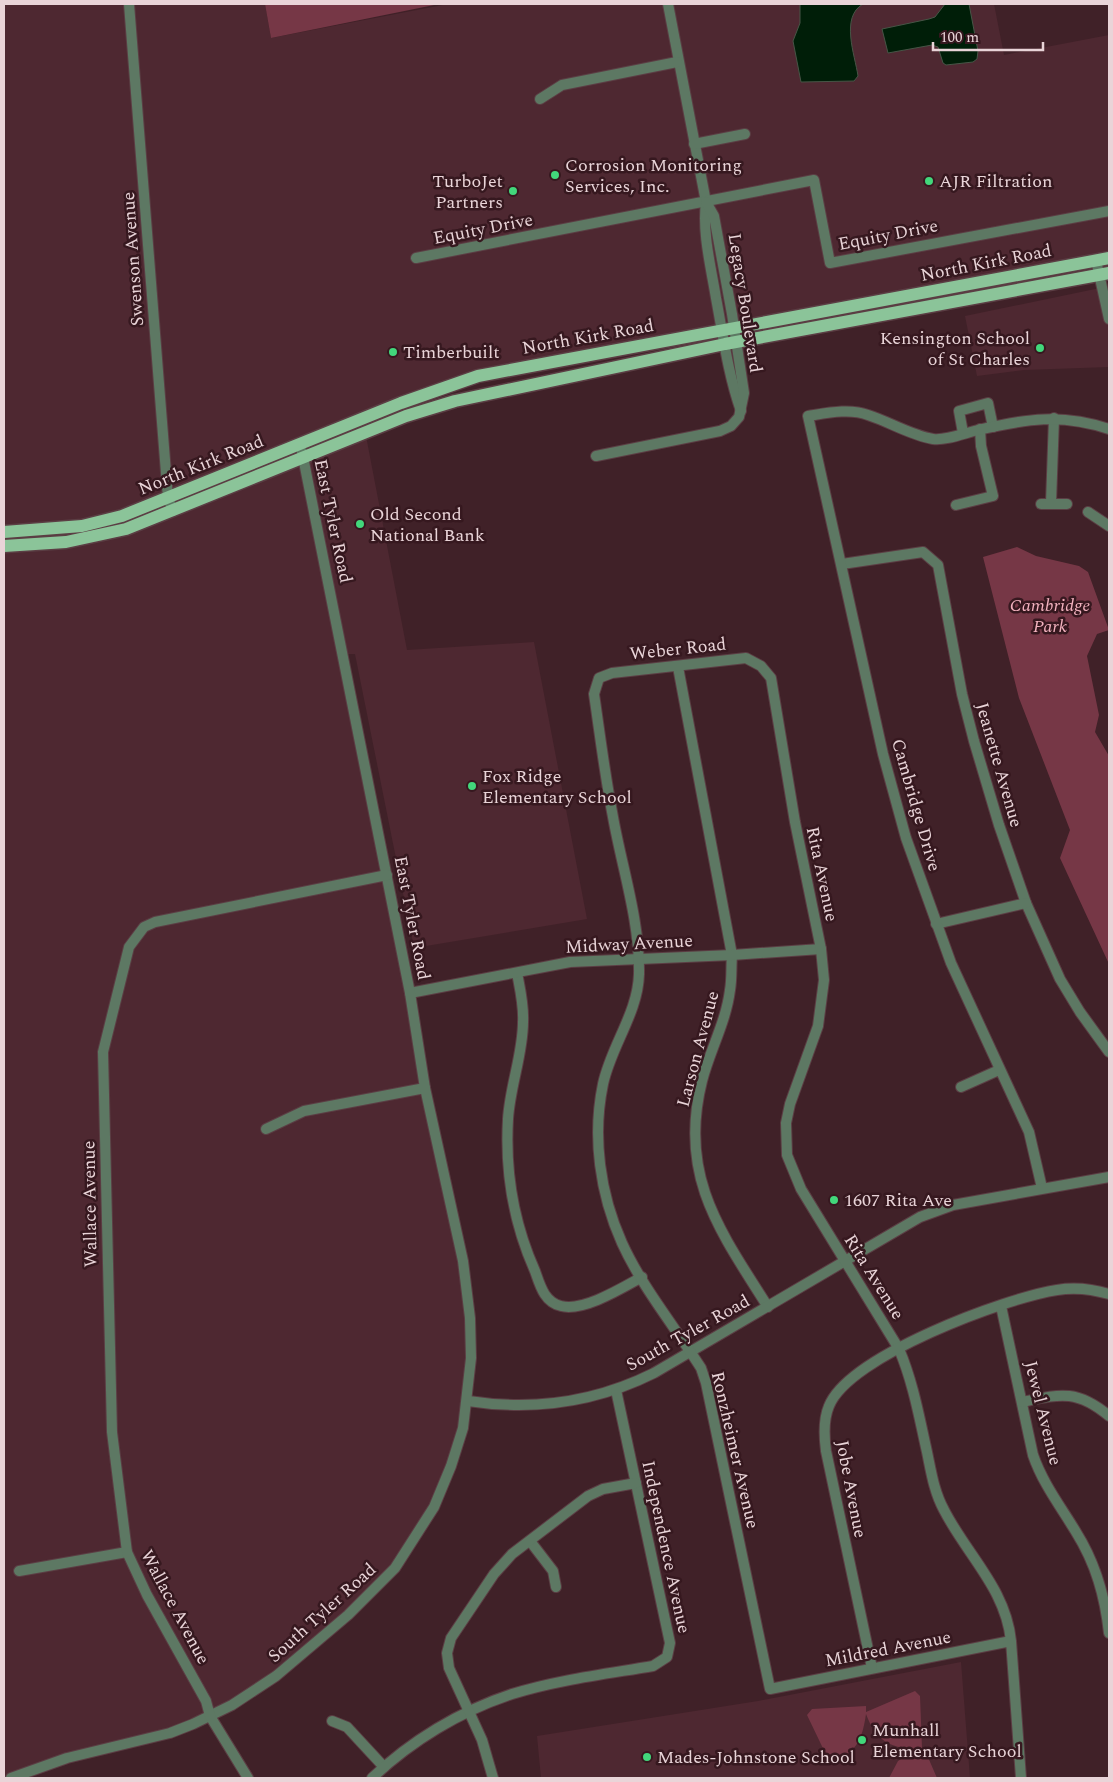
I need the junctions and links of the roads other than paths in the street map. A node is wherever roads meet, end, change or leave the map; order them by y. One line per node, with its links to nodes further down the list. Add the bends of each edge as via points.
1 (129, 4): 21 (street, Swenson Avenue)
2 (668, 4): 3 (street, Legacy Boulevard)
3 (677, 62): 4 (street, via 562,85); 6 (street, Legacy Boulevard)
4 (540, 99)
5 (745, 134): 6 (street)
6 (694, 144): 7 (street, Legacy Boulevard)
7 (706, 202): 8 (street, Equity Drive, via 814,180 830,263); 9 (street, Equity Drive); 12 (street, Legacy Boulevard, via 714,216)
8 (1109, 211)
9 (416, 258)
10 (1105, 266): 11 (street); 12 (main road, North Kirk Road)
11 (1109, 319)
12 (729, 336): 18 (main road, North Kirk Road, via 478,376); 19 (street, Legacy Boulevard, via 741,411 731,426); 20 (main road, North Kirk Road, via 439,406 406,416)
13 (1054, 418): 14 (street); 15 (street); 22 (street, via 1046,504)
14 (993, 427): 16 (street); 17 (street, via 988,402 959,411)
15 (1109, 428)
16 (980, 429): 17 (street); 23 (street, via 993,496)
17 (964, 433): 29 (street, Cambridge Drive, via 935,439 902,430 867,414 834,412 808,416)
18 (299, 444): 20 (street, East Tyler Road); 21 (main road, North Kirk Road)
19 (596, 456)
20 (304, 458): 24 (main road, North Kirk Road); 33 (street, East Tyler Road)
21 (168, 498): 24 (street, Swenson Avenue); 27 (main road, North Kirk Road, via 122,516 82,526)
22 (1067, 504)
23 (956, 505)
24 (173, 510): 28 (main road, North Kirk Road, via 126,529 92,538)
25 (1088, 512): 26 (street)
26 (1108, 524)
27 (4, 532)
28 (4, 546)
29 (842, 564): 34 (street, Jeanette Avenue, via 924,552 938,565 974,741); 35 (street, Cambridge Drive, via 883,754 906,838)
30 (678, 667): 31 (street, Weber Road, via 746,658); 32 (street, Weber Road, via 612,673 599,678); 37 (street, Larson Avenue)
31 (764, 669): 36 (street, Rita Avenue, via 771,678 795,822)
32 (598, 683): 38 (street, Ronzheimer Avenue, via 594,694 611,806 637,936)
33 (387, 875): 40 (street, East Tyler Road); 61 (street, Wallace Avenue, via 155,922 144,927 128,947 103,1052 112,1432)
34 (1026, 903): 35 (street); 41 (street, Jeanette Avenue, via 1060,979)
35 (936, 924): 42 (street, Cambridge Drive)
36 (821, 949): 37 (street, Midway Avenue); 48 (street, Rita Avenue, via 822,1006 812,1047 790,1104 785,1142 800,1189)
37 (732, 955): 38 (street, Midway Avenue); 52 (street, Larson Avenue, via 725,1015 697,1106 695,1148 706,1202 718,1228)
38 (638, 960): 39 (street, Midway Avenue, via 570,962); 49 (street, Ronzheimer Avenue, via 637,991 603,1085 598,1151 610,1212 623,1245)
39 (517, 973): 40 (street, Midway Avenue); 49 (street, via 523,1022 508,1119 508,1152 518,1224 528,1257 545,1295 561,1306 572,1307 611,1294)
40 (410, 993): 44 (street, East Tyler Road)
41 (1109, 1052)
42 (998, 1070): 43 (street); 47 (street, Cambridge Drive, via 1029,1132)
43 (961, 1087)
44 (425, 1088): 45 (street, via 304,1111); 56 (street, East Tyler Road, via 463,1261 470,1318)
45 (266, 1129)
46 (1109, 1177): 47 (street, South Tyler Road)
47 (1042, 1188): 48 (street, South Tyler Road, via 934,1211)
48 (845, 1261): 52 (street, South Tyler Road); 53 (street, Rita Avenue)
49 (642, 1277): 54 (street, Ronzheimer Avenue)
50 (1109, 1294): 51 (street, Jobe Avenue, via 1079,1288 1056,1290)
51 (1001, 1306): 53 (street, Jobe Avenue, via 955,1321); 57 (street, Jewel Avenue)
52 (768, 1307): 54 (street, South Tyler Road)
53 (899, 1349): 65 (street, Rita Avenue, via 910,1376 942,1508 994,1586 1009,1624); 66 (street, Jobe Avenue, via 846,1382 829,1405 824,1422 826,1451)
54 (691, 1352): 55 (street, South Tyler Road, via 654,1374); 67 (street, Ronzheimer Avenue, via 706,1382)
55 (616, 1390): 56 (street, South Tyler Road, via 551,1405 520,1407); 59 (street, Independence Avenue)
56 (468, 1401): 69 (street, South Tyler Road, via 457,1448 443,1487 425,1523 395,1568 367,1598 276,1676)
57 (1022, 1402): 58 (street, via 1058,1394 1071,1395 1096,1405); 64 (street, Jewel Avenue, via 1039,1474 1077,1533 1100,1581)
58 (1109, 1416)
59 (636, 1483): 60 (street, via 603,1489 588,1496); 68 (street, Independence Avenue, via 670,1643 667,1657 654,1666 518,1693)
60 (530, 1541): 63 (street, via 553,1571); 68 (street, via 501,1565 448,1644 449,1668)
61 (127, 1552): 62 (street); 69 (street, Wallace Avenue, via 206,1701)
62 (19, 1571)
63 (556, 1587)
64 (1109, 1633)
65 (1011, 1641): 66 (street, Mildred Avenue); 76 (street, Rita Avenue)
66 (872, 1668): 67 (street, Mildred Avenue)
67 (770, 1689)
68 (470, 1712): 71 (street, Independence Avenue, via 435,1730); 75 (street)
69 (210, 1716): 72 (street, South Tyler Road, via 170,1732 67,1758); 73 (street, Wallace Avenue)
70 (332, 1721): 71 (street, via 347,1727)
71 (384, 1767): 74 (street, Independence Avenue)
72 (11, 1778)
73 (248, 1778)
74 (372, 1778)
75 (493, 1778)
76 (1021, 1778)

